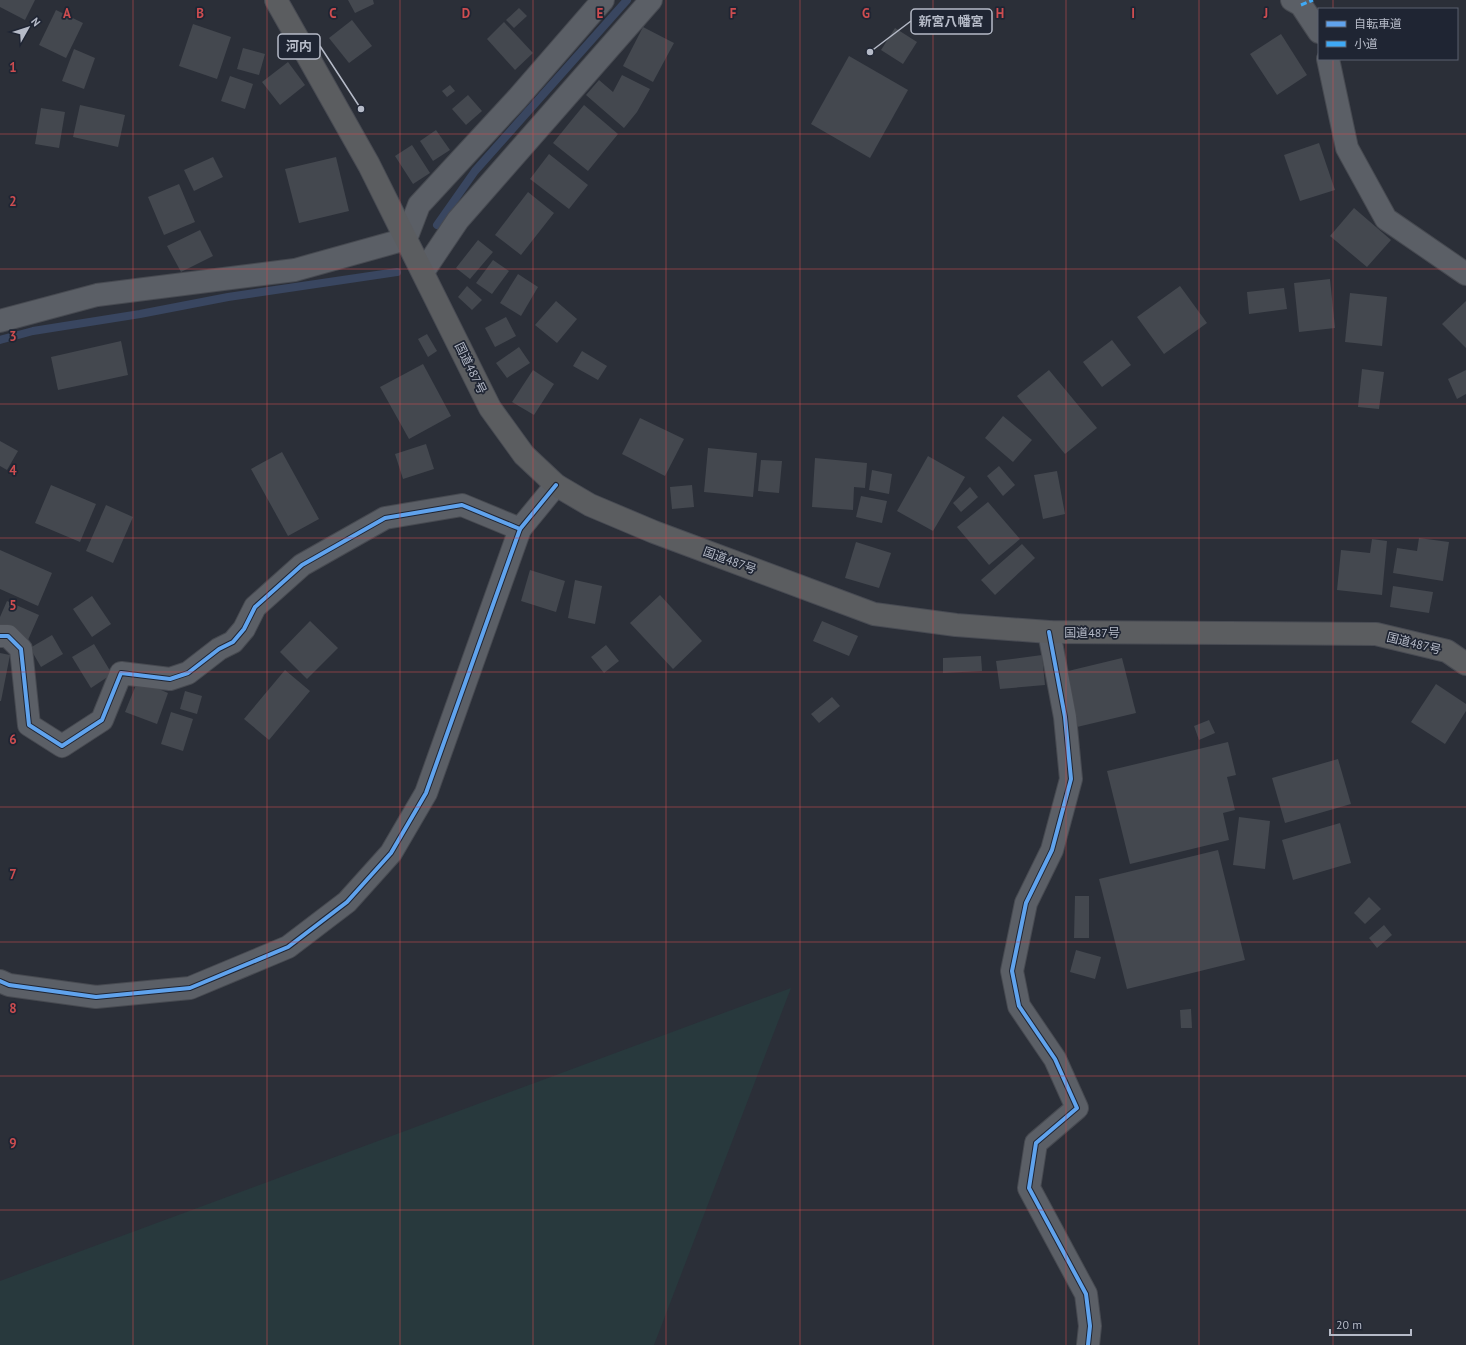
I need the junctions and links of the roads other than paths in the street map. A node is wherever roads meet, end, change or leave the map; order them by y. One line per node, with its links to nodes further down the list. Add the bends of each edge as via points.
1 (276, 0): 7 (highway, 国道487号, via 370,165)
2 (603, 0): 7 (street, via 516,100 419,205)
3 (651, 0): 8 (street, via 458,220)
4 (1292, 0): 5 (street, via 1301,5)
5 (1318, 30)
6 (1328, 60): 9 (street, via 1347,148 1386,219)
7 (406, 239): 8 (highway, 国道487号); 10 (street, via 295,270 97,295)
8 (423, 272): 11 (highway, 国道487号, via 490,408 524,455)
9 (1466, 274)
10 (0, 321)
11 (556, 485): 12 (street); 13 (highway, 国道487号, via 590,505 654,532 874,614 956,625)
12 (520, 529): 14 (street, via 462,505 385,518 302,565 256,607 244,629 233,642 219,649 188,673 170,679 121,673 102,720 62,746 29,725 20,649 8,636); 16 (street, via 426,793 391,853 348,902 288,947 190,988 96,997 9,985)
13 (1049, 632): 15 (highway, 国道487号, via 1376,634 1447,651); 17 (street, via 1065,717 1071,779 1052,850 1026,903 1012,971 1019,1006 1056,1059 1077,1108 1036,1143 1029,1188 1086,1294 1090,1326)
14 (0, 636)
15 (1466, 664)
16 (0, 981)
17 (1088, 1345)

